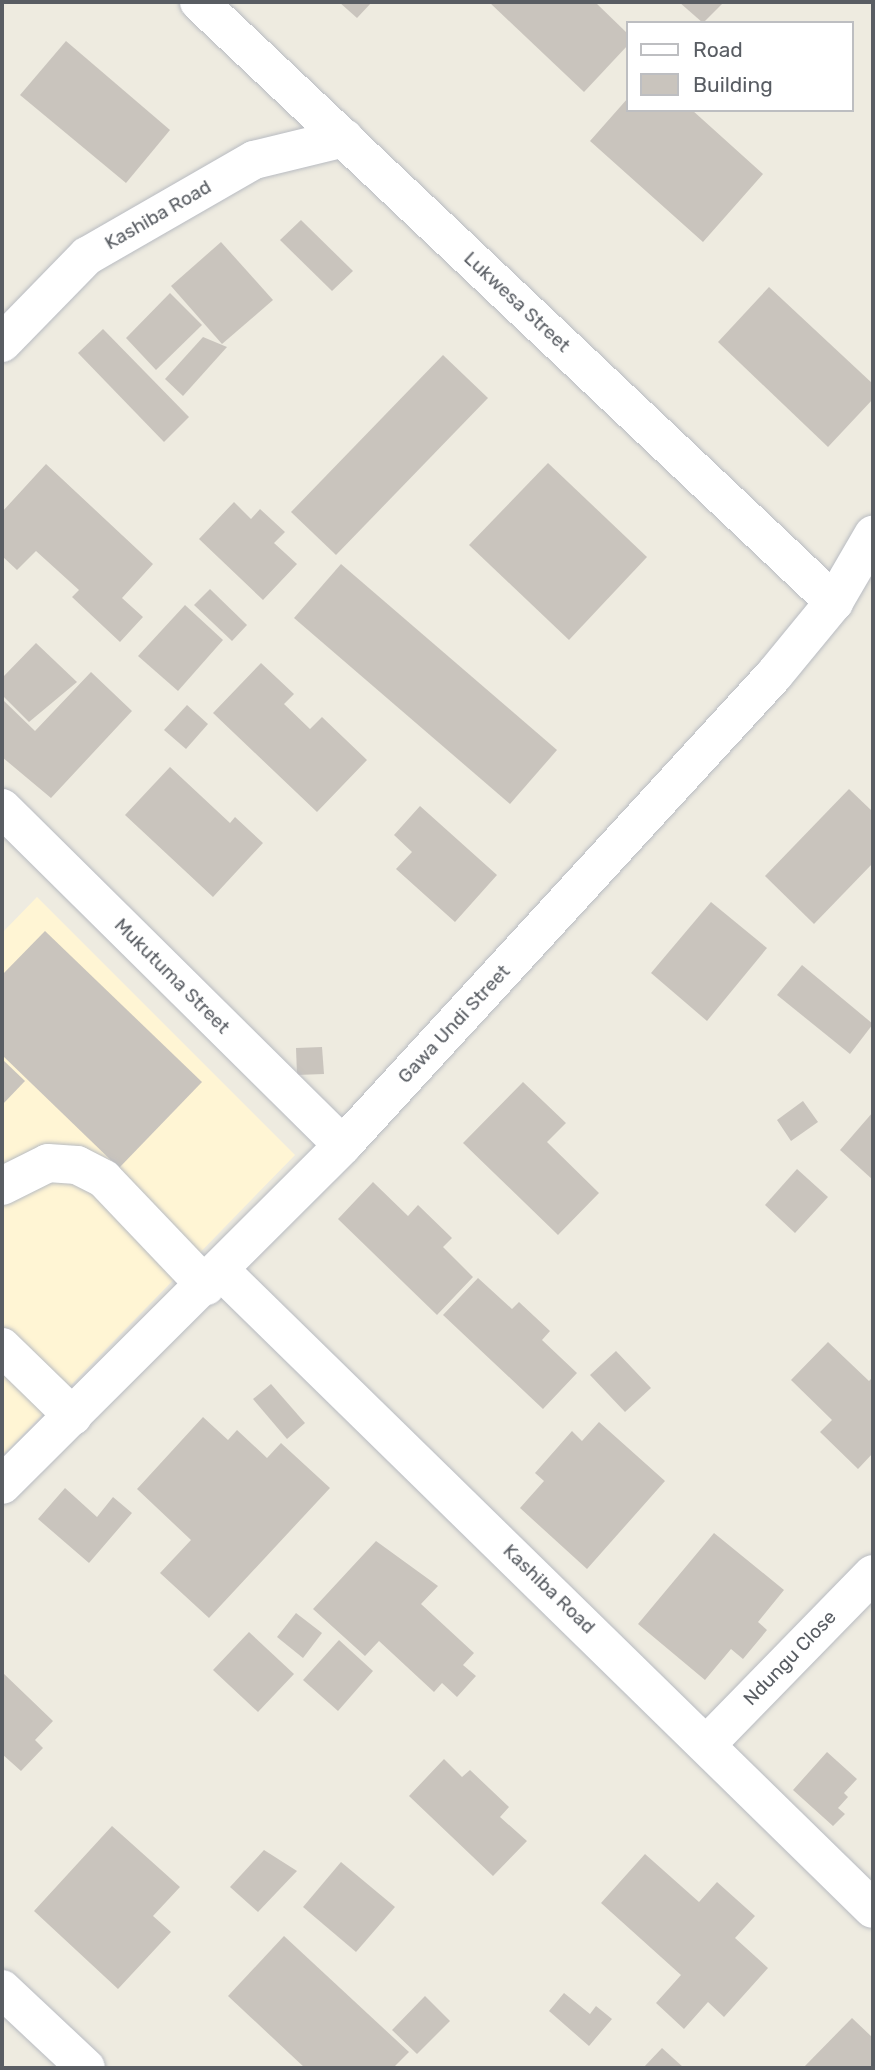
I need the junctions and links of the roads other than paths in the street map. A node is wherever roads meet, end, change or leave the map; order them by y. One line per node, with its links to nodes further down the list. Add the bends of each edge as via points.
1 (199, 2): 2 (street, Lukwesa Street)
2 (344, 138): 3 (street, Kashiba Road, via 254,160 87,256); 5 (street, Lukwesa Street)
3 (2, 343)
4 (873, 535): 5 (street, Gawa Undi Street)
5 (835, 602): 7 (street, Gawa Undi Street)
6 (2, 808): 7 (street, Mukutuma Street)
7 (342, 1145): 9 (street, Gawa Undi Street)
8 (2, 1186): 9 (street, Kashiba Road, via 48,1163 77,1165 104,1180)
9 (214, 1279): 11 (street, Gawa Undi Street); 14 (street, Kashiba Road)
10 (2, 1347): 11 (street)
11 (73, 1416): 12 (street, Gawa Undi Street)
12 (2, 1485)
13 (873, 1574): 14 (street, Ndungu Close)
14 (708, 1743): 15 (street, Kashiba Road)
15 (873, 1909)
16 (2, 1989): 17 (street)
17 (86, 2068)

